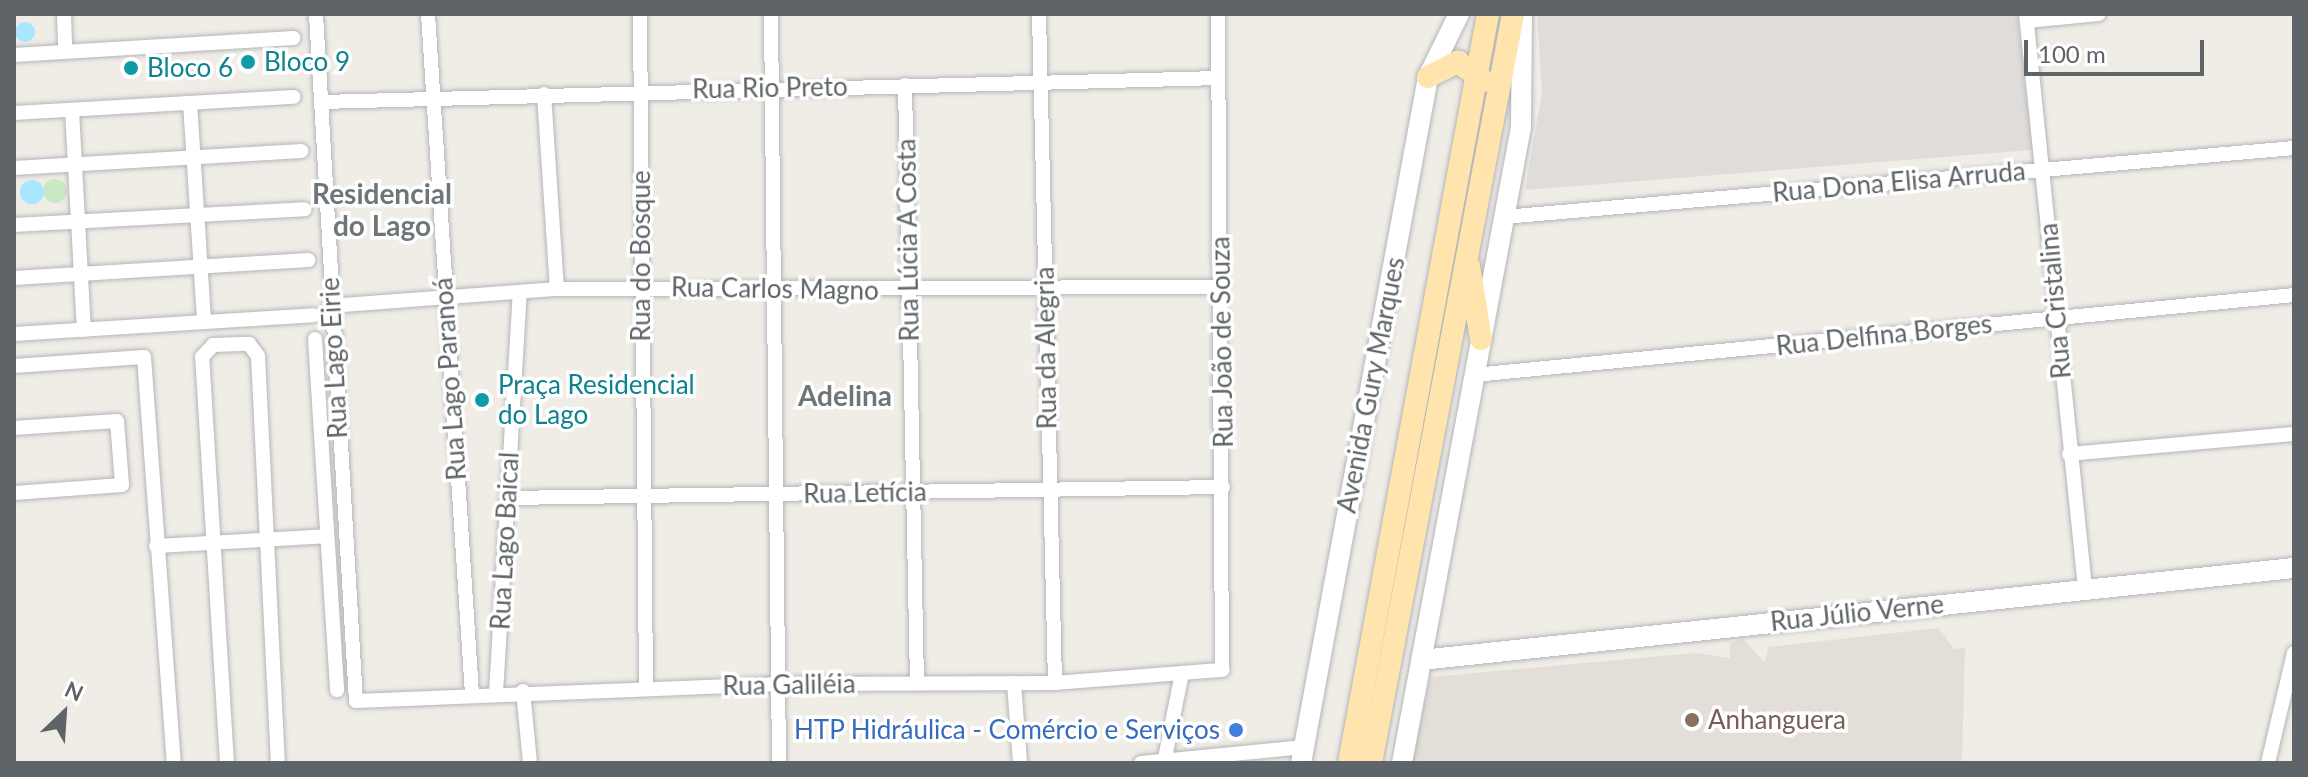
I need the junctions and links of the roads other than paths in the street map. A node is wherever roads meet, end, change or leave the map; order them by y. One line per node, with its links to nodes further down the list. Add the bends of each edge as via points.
1 (64, 14): 15 (street)
2 (316, 14): 27 (street, Rua Lago Eirie)
3 (428, 14): 26 (street, Rua Lago Paranoá)
4 (640, 14): 23 (street, Rua do Bosque)
5 (771, 14): 22 (street)
6 (1039, 14): 20 (street, Rua da Alegria)
7 (1218, 14): 19 (street, Rua João de Souza)
8 (1459, 14): 18 (main road, Avenida Gury Marques)
9 (1488, 14): 17 (main road, Avenida Gury Marques)
10 (1513, 14): 34 (main road)
11 (1522, 14): 40 (main road, via 1524,104)
12 (2099, 14): 13 (street)
13 (2027, 18): 37 (street, Rua Cristalina)
14 (293, 38): 15 (street)
15 (65, 51): 16 (street)
16 (14, 55)
17 (1478, 71): 18 (main road, via 1448,62); 34 (main road, via 1487,93); 106 (main road, Avenida Gury Marques)
18 (1428, 77): 97 (main road, Avenida Gury Marques)
19 (1218, 78): 20 (street, Rua Rio Preto); 49 (street, Rua João de Souza)
20 (1040, 82): 21 (street, Rua Rio Preto); 52 (street, Rua da Alegria)
21 (905, 85): 22 (street, Rua Rio Preto); 53 (street, Rua Lúcia A Costa)
22 (772, 88): 23 (street, Rua Rio Preto); 48 (street)
23 (641, 90): 24 (street, Rua Rio Preto); 50 (street, Rua do Bosque)
24 (544, 94): 26 (street, Rua Rio Preto); 51 (street)
25 (294, 97): 28 (street)
26 (433, 98): 27 (street, Rua Rio Preto); 56 (street, Rua Lago Paranoá)
27 (321, 102): 57 (street, Rua Lago Eirie)
28 (190, 103): 29 (street); 33 (street)
29 (72, 110): 30 (street); 35 (street)
30 (14, 113)
31 (2294, 148): 37 (street, Rua Dona Elisa Arruda)
32 (301, 151): 33 (street)
33 (194, 157): 35 (street); 39 (street)
34 (1483, 162): 43 (main road)
35 (76, 163): 36 (street); 41 (street)
36 (14, 168)
37 (2042, 170): 40 (street, Rua Dona Elisa Arruda); 59 (street, Rua Cristalina)
38 (305, 209): 39 (street)
39 (197, 215): 41 (street); 45 (street)
40 (1504, 217): 64 (main road)
41 (79, 220): 42 (street); 46 (street)
42 (14, 225)
43 (1467, 250): 64 (main road); 107 (main road)
44 (308, 260): 45 (street)
45 (202, 266): 46 (street); 60 (street)
46 (82, 273): 47 (street); 61 (street)
47 (14, 278)
48 (775, 286): 50 (street, Rua Carlos Magno); 53 (street, Rua Carlos Magno); 74 (street)
49 (1221, 287): 52 (street, Rua Carlos Magno); 70 (street, Rua João de Souza)
50 (639, 288): 51 (street, Rua Carlos Magno); 75 (street, Rua do Bosque)
51 (557, 289): 54 (street, Rua Carlos Magno)
52 (1044, 289): 53 (street, Rua Carlos Magno); 71 (street, Rua da Alegria)
53 (909, 292): 72 (street, Rua Lúcia A Costa)
54 (520, 294): 56 (street, Rua Carlos Magno); 76 (street, Rua Lago Baical)
55 (2294, 295): 59 (street, Rua Delfina Borges)
56 (445, 300): 57 (street, Rua Carlos Magno); 95 (street, Rua Lago Paranoá)
57 (330, 306): 96 (street, Rua Lago Eirie)
58 (313, 315): 60 (street)
59 (2057, 318): 66 (street, Rua Delfina Borges); 69 (street, Rua Cristalina)
60 (204, 322): 61 (street)
61 (84, 330): 62 (street)
62 (14, 334)
63 (315, 339): 77 (street)
64 (1481, 339): 66 (main road)
65 (14, 366): 80 (street, via 144,357)
66 (1474, 375): 84 (main road)
67 (14, 428): 73 (street, via 117,421 122,485)
68 (2294, 434): 69 (street)
69 (2069, 454): 82 (street, Rua Cristalina)
70 (1223, 487): 71 (street, Rua Letícia); 85 (street, Rua João de Souza)
71 (1048, 490): 72 (street, Rua Letícia); 89 (street, Rua da Alegria)
72 (913, 492): 74 (street, Rua Letícia); 87 (street, Rua Lúcia A Costa)
73 (14, 493)
74 (778, 494): 75 (street, Rua Letícia); 90 (street)
75 (644, 496): 76 (street, Rua Letícia); 91 (street, Rua do Bosque)
76 (507, 498): 94 (street, Rua Lago Baical)
77 (327, 536): 78 (street); 92 (street)
78 (268, 540): 79 (street); 79 (street, via 258,356 249,344 213,345 202,357); 101 (street)
79 (214, 541): 80 (street); 100 (street)
80 (156, 546): 99 (street)
81 (2294, 568): 82 (main road, Rua Júlio Verne)
82 (2085, 588): 84 (main road, Rua Júlio Verne)
83 (2294, 653): 109 (street)
84 (1421, 660): 108 (main road)
85 (1222, 670): 86 (street, Rua Galiléia)
86 (1182, 673): 89 (street, Rua Galiléia); 98 (street)
87 (917, 683): 88 (street, Rua Galiléia); 90 (street, Rua Galiléia)
88 (1014, 683): 89 (street, Rua Galiléia); 104 (street)
89 (1055, 683)
90 (782, 684): 91 (street, Rua Galiléia); 103 (street)
91 (646, 689): 93 (street, Rua Galiléia)
92 (337, 690)
93 (523, 691): 94 (street, Rua Galiléia); 102 (street)
94 (496, 693): 95 (street, Rua Galiléia)
95 (472, 695): 96 (street, Rua Galiléia)
96 (356, 701)
97 (1302, 755): 98 (street)
98 (1165, 762): 105 (street)
99 (174, 763)
100 (227, 763)
101 (278, 763)
102 (530, 763)
103 (779, 763)
104 (1020, 763)
105 (1141, 763)
106 (1349, 763)
107 (1371, 763)
108 (1402, 763)
109 (2268, 763)

